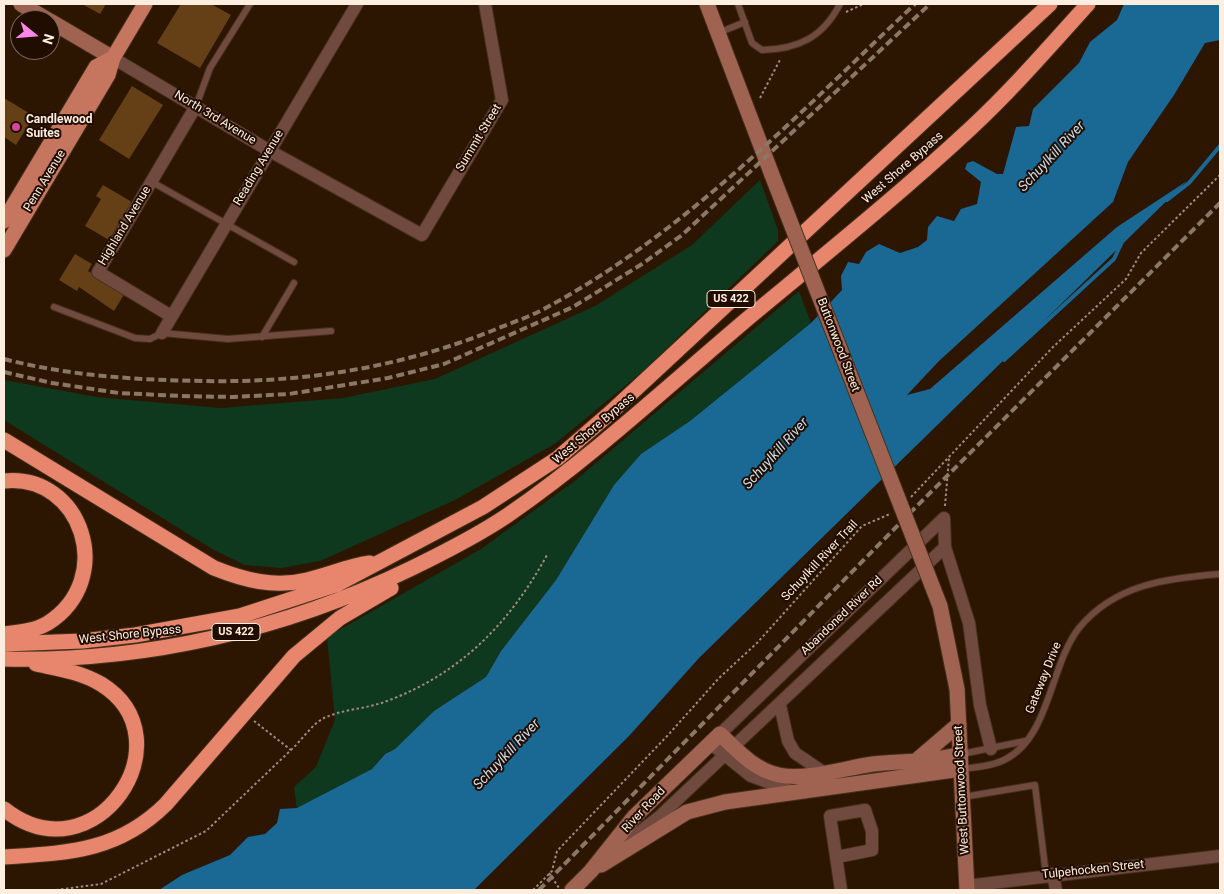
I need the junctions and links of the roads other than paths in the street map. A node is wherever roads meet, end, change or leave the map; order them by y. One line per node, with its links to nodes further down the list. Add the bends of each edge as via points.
1 (144, 4): 13 (main road, Penn Avenue)
2 (357, 4): 15 (street, Reading Avenue)
3 (485, 4): 20 (street, Summit Street, via 502,100)
4 (707, 4): 12 (street, Buttonwood Street)
5 (738, 4): 10 (lane)
6 (840, 4): 10 (lane, via 821,32 786,48 758,49 752,43)
7 (1050, 4): 33 (highway, West Shore Bypass / US 422, via 558,458 483,507)
8 (1088, 4): 32 (highway, West Shore Bypass / US 422, via 972,126 879,209 564,475 505,517)
9 (246, 5): 14 (lane, via 210,68)
10 (744, 22): 12 (lane)
11 (60, 27): 13 (street)
12 (718, 33): 38 (street, Buttonwood Street, bridge, via 940,606)
13 (113, 58): 14 (street, North 3rd Avenue); 17 (main road, Penn Avenue, via 108,75)
14 (196, 106): 15 (street, North 3rd Avenue); 16 (street, Highland Avenue)
15 (270, 151): 19 (street, Reading Avenue); 20 (street, North 3rd Avenue)
16 (152, 182): 19 (lane); 25 (street, Highland Avenue, via 98,272)
17 (16, 207): 18 (main road, Penn Avenue); 21 (main road, Penn Avenue)
18 (4, 221)
19 (225, 225): 22 (lane); 25 (street, Reading Avenue)
20 (422, 235)
21 (4, 250)
22 (294, 262)
23 (294, 283): 28 (lane)
24 (54, 306): 27 (lane, via 136,338 150,338)
25 (171, 316): 27 (street, Reading Avenue)
26 (331, 331): 28 (lane)
27 (162, 333): 28 (lane, via 228,339)
28 (262, 337)
29 (4, 440): 33 (highway, via 214,568 235,577 291,582 348,566)
30 (4, 481): 35 (highway, via 35,485 60,501 81,530 86,553 82,579 65,609 42,626)
31 (945, 547): 39 (street, Abandoned River Rd); 41 (street, Abandoned River Rd, via 944,518); 43 (street, via 969,623 980,705)
32 (444, 552): 37 (highway, West Shore Bypass / US 422, via 360,592 214,639 141,652); 53 (highway, via 418,572 319,633 294,656 166,804 135,830 84,850)
33 (386, 560): 36 (highway, West Shore Bypass / US 422, via 338,584 240,616 135,635)
34 (1220, 574): 42 (lane, Gateway Drive, via 1152,582 1101,608 1080,628 1063,655 1040,719)
35 (4, 634)
36 (4, 644)
37 (9, 659): 51 (highway, via 82,675 106,688 124,705 130,717 136,757 128,783 115,803 99,816 78,825 40,827)
38 (957, 689): 40 (street, West Buttonwood Street)
39 (780, 705): 44 (street, Abandoned River Rd); 47 (street, via 788,741 795,753)
40 (959, 724): 45 (street); 46 (street, West Buttonwood Street)
41 (715, 738): 44 (street); 55 (street, River Road, via 634,817)
42 (1027, 740): 43 (lane); 46 (lane, Gateway Drive, via 1008,758 988,765)
43 (991, 748): 46 (lane)
44 (730, 752): 47 (street, via 778,775 789,777); 49 (street, via 759,781); 55 (street, Abandoned River Rd, via 659,817)
45 (917, 760): 46 (street); 47 (street)
46 (961, 762): 48 (street); 50 (street, West Buttonwood Street)
47 (823, 772)
48 (924, 774): 49 (street); 50 (street)
49 (794, 792): 55 (street, via 725,802 687,812)
50 (963, 794): 56 (lane, via 1035,786); 57 (street, West Buttonwood Street)
51 (4, 809)
52 (1220, 856): 56 (street, Tulpehocken Street)
53 (4, 857)
54 (837, 857): 54 (street, via 872,850 872,831 865,810 830,816); 59 (street)
55 (591, 871): 58 (street, River Road)
56 (1050, 875): 57 (street, Tulpehocken Street); 60 (street)
57 (966, 888)
58 (572, 890)
59 (841, 890)
60 (1056, 890)

